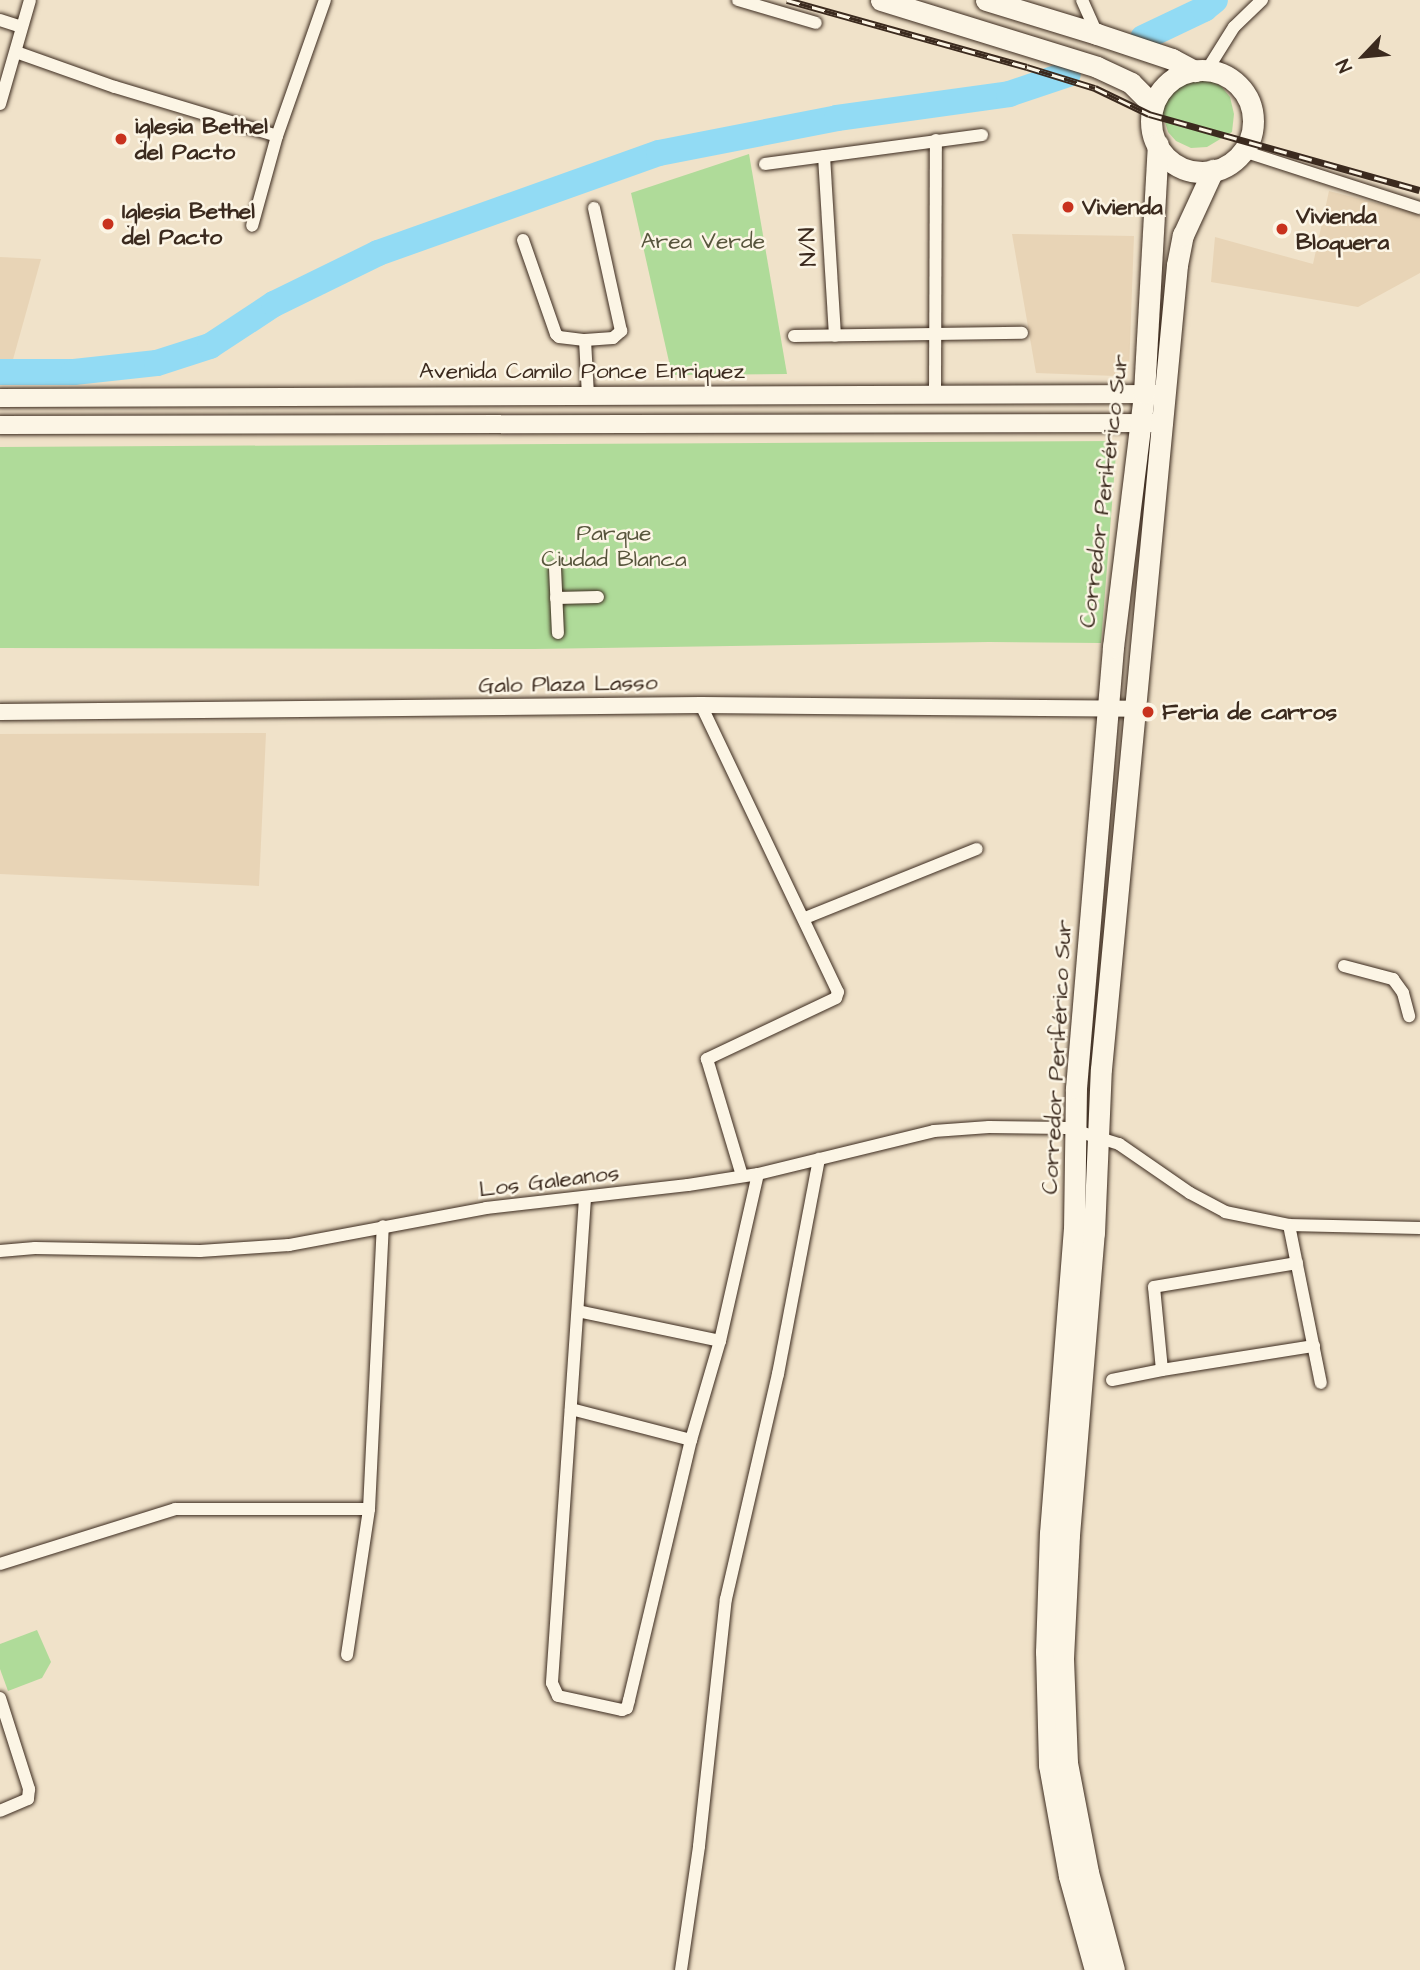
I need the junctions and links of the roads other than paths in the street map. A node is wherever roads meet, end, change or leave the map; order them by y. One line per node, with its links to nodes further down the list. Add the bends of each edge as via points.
1 (30, 0): 10 (street)
2 (325, 0): 17 (street)
3 (738, 0): 9 (street)
4 (881, 0): 15 (main road, via 1097,67 1130,83)
5 (986, 0): 11 (main road)
6 (1083, 0): 11 (street)
7 (1262, 0): 13 (street, via 1234,27)
8 (0, 20): 10 (street)
9 (816, 23)
10 (21, 27): 12 (street)
11 (1097, 34): 13 (main road)
12 (16, 52): 14 (street); 17 (street)
13 (1201, 71): 15 (main road, via 1172,80); 20 (main road, via 1228,78 1250,104 1250,143)
14 (0, 104)
15 (1152, 104): 19 (main road, via 1151,133)
16 (982, 135): 18 (street)
17 (276, 136): 26 (street)
18 (936, 140): 21 (street); 31 (street)
19 (1158, 144): 23 (main road, via 1182,167); 34 (main road, Corredor Periférico Sur)
20 (1243, 151): 23 (main road); 25 (street)
21 (824, 156): 22 (street); 30 (street, N/N)
22 (765, 164)
23 (1213, 170): 34 (main road, Corredor Periférico Sur, via 1183,235)
24 (594, 208): 32 (street, via 621,331 613,338)
25 (1420, 208)
26 (252, 226)
27 (523, 240): 32 (street, via 556,334)
28 (1022, 333): 31 (street)
29 (794, 336): 30 (street)
30 (835, 336): 31 (street)
31 (935, 336): 35 (street)
32 (585, 340): 36 (street)
33 (1005, 393): 34 (main road, Avenida Camilo Ponce Enriquez); 35 (main road, Avenida Camilo Ponce Enriquez); 38 (main road)
34 (1154, 393): 39 (main road, Corredor Periférico Sur); 40 (main road, Corredor Periférico Sur)
35 (935, 394): 36 (main road, Avenida Camilo Ponce Enriquez)
36 (588, 395): 37 (main road, Avenida Camilo Ponce Enriquez)
37 (0, 398)
38 (1005, 423): 39 (main road); 41 (main road)
39 (1140, 423): 40 (main road); 47 (main road, Corredor Periférico Sur)
40 (1164, 423): 48 (main road, Corredor Periférico Sur)
41 (0, 425)
42 (555, 569): 44 (street)
43 (598, 597): 44 (street)
44 (556, 598): 45 (street)
45 (558, 633)
46 (701, 705): 47 (street, Galo Plaza Lasso); 49 (street, Galo Plaza Lasso); 51 (street)
47 (1109, 708): 48 (street, Galo Plaza Lasso); 54 (main road, Corredor Periférico Sur)
48 (1136, 709): 55 (main road, Corredor Periférico Sur)
49 (0, 712)
50 (977, 849): 51 (street)
51 (805, 918): 58 (street, via 835,980 836,998 706,1059)
52 (1344, 966): 53 (street, via 1393,979 1403,993)
53 (1409, 1016)
54 (1075, 1130): 55 (street, Los Galeanos); 56 (street, Los Galeanos, via 989,1127 934,1131); 79 (main road, Corredor Periférico Sur, via 1074,1230 1050,1533 1046,1652 1049,1765 1069,1876)
55 (1098, 1138): 60 (street, Los Galeanos, via 1119,1144 1225,1212); 80 (main road, Corredor Periférico Sur, via 1063,1658 1067,1763 1088,1872)
56 (819, 1159): 57 (street, Los Galeanos); 78 (street, via 778,1374 726,1599)
57 (758, 1174): 58 (street, Los Galeanos); 66 (street)
58 (742, 1176): 59 (street, Los Galeanos)
59 (585, 1198): 61 (street, Los Galeanos, via 486,1208); 65 (street)
60 (1289, 1225): 62 (street, Los Galeanos); 64 (street)
61 (383, 1226): 63 (street, Los Galeanos, via 289,1245 200,1251); 73 (street)
62 (1420, 1228)
63 (0, 1251)
64 (1297, 1264): 67 (street); 68 (street, via 1154,1287)
65 (578, 1311): 66 (street); 71 (street)
66 (720, 1341): 72 (street)
67 (1314, 1346): 68 (street); 70 (street)
68 (1162, 1370): 69 (street)
69 (1112, 1380)
70 (1321, 1383)
71 (571, 1409): 72 (street); 72 (street, via 552,1683 558,1696 627,1708)
72 (691, 1440)
73 (369, 1509): 74 (street, via 175,1509); 75 (street)
74 (0, 1564)
75 (347, 1655)
76 (0, 1698): 77 (street, via 29,1789 27,1799)
77 (0, 1811)
78 (681, 1970)
79 (1095, 1970)
80 (1114, 1970)

